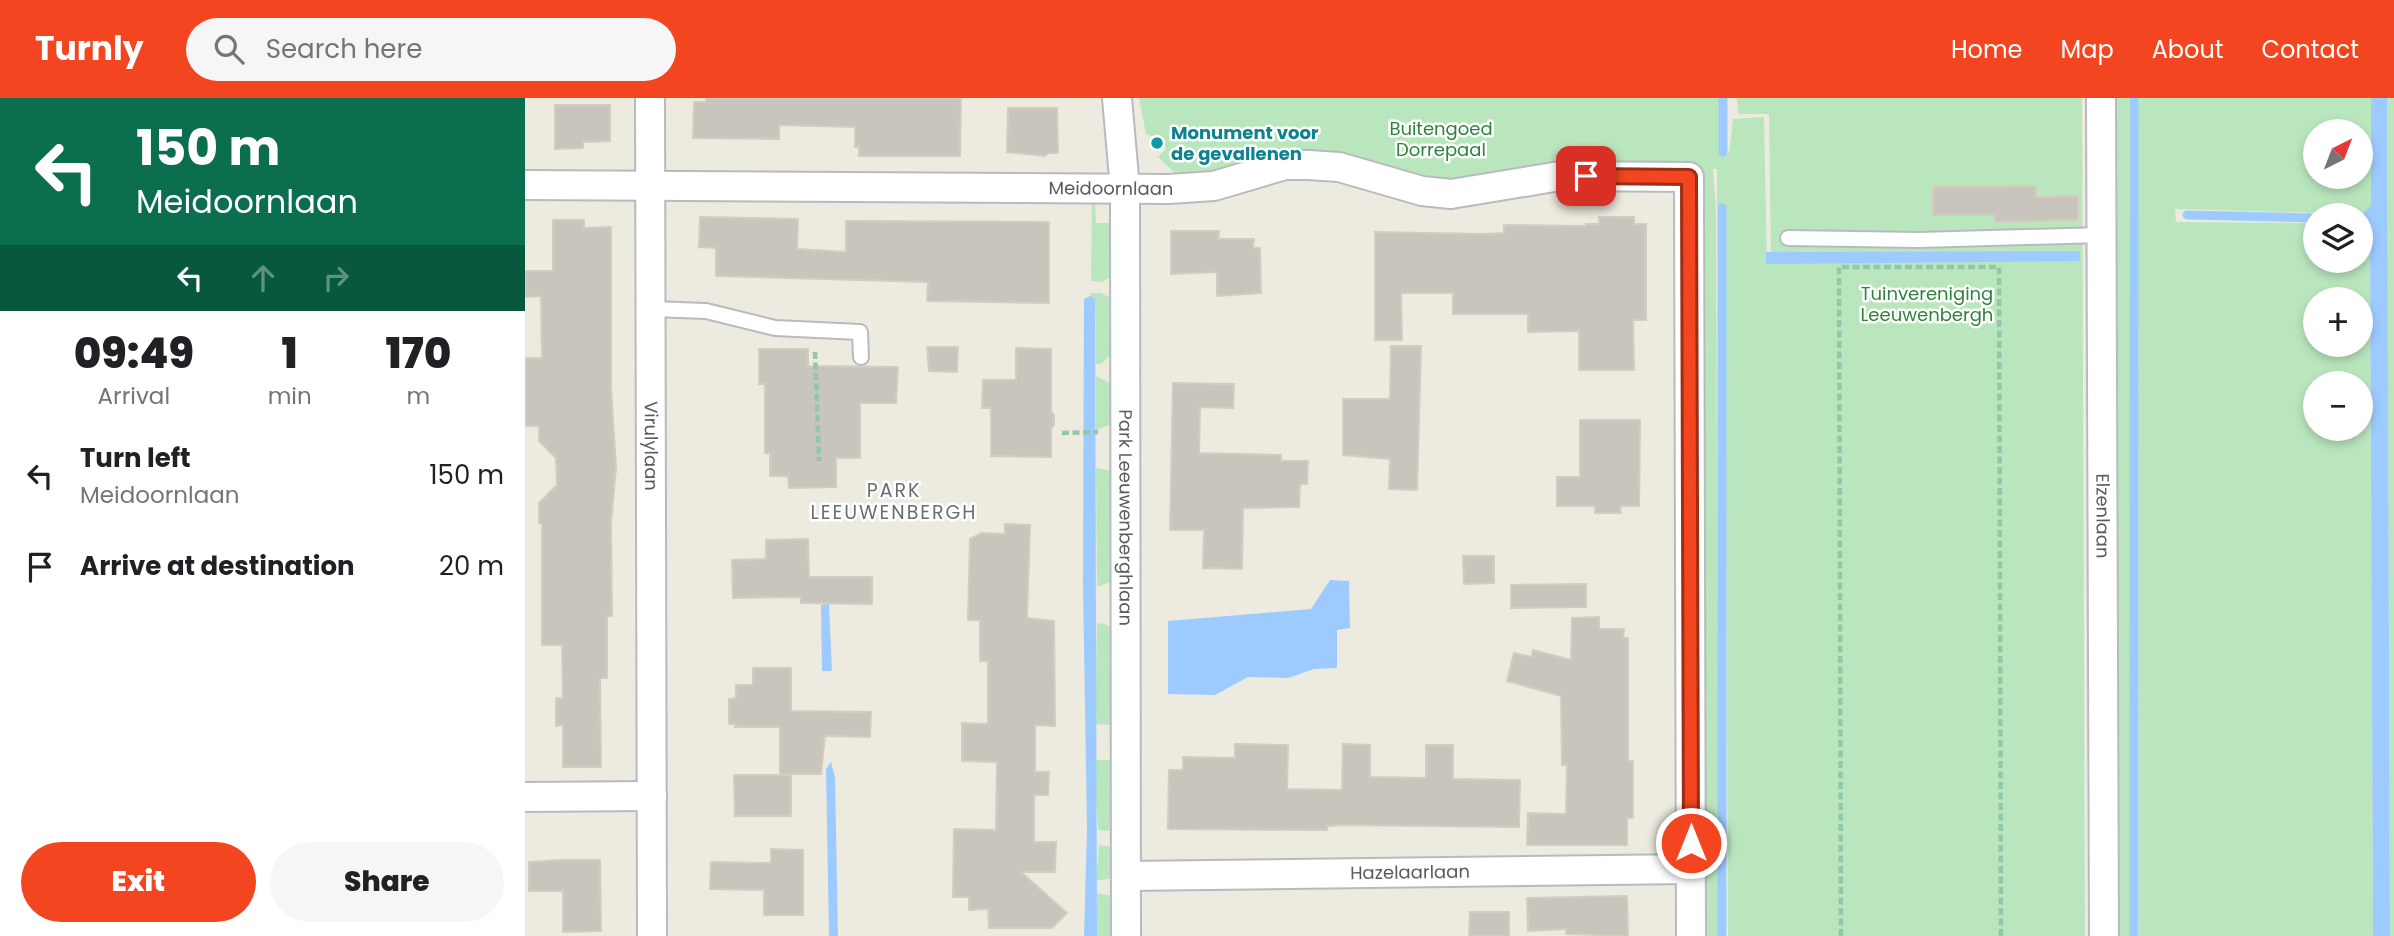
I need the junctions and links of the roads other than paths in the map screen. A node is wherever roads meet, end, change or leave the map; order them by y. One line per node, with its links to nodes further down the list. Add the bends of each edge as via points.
1 (650, 98): 5 (street, Virulylaan)
2 (1117, 98): 6 (street, Park Leeuwenberghlaan)
3 (2101, 98): 7 (street, Elzenlaan)
4 (525, 185): 5 (street, Meidoornlaan)
5 (650, 186): 6 (street, Meidoornlaan); 9 (street, Virulylaan)
6 (1125, 189): 13 (street, Meidoornlaan, via 1214,186 1286,165 1339,167 1422,191 1451,194 1560,176 1689,177); 14 (street, Park Leeuwenberghlaan)
7 (2102, 234): 8 (lane, via 1919,240); 18 (street, Elzenlaan)
8 (1788, 238)
9 (651, 309): 10 (lane, via 706,311 775,328 860,332); 11 (street, Virulylaan)
10 (861, 357)
11 (652, 796): 12 (street); 15 (street, Virulylaan)
12 (525, 797)
13 (1691, 869): 14 (street, Hazelaarlaan); 17 (street)
14 (1126, 876): 16 (street, Park Leeuwenberghlaan)
15 (652, 936)
16 (1126, 936)
17 (1691, 936)
18 (2104, 936)

